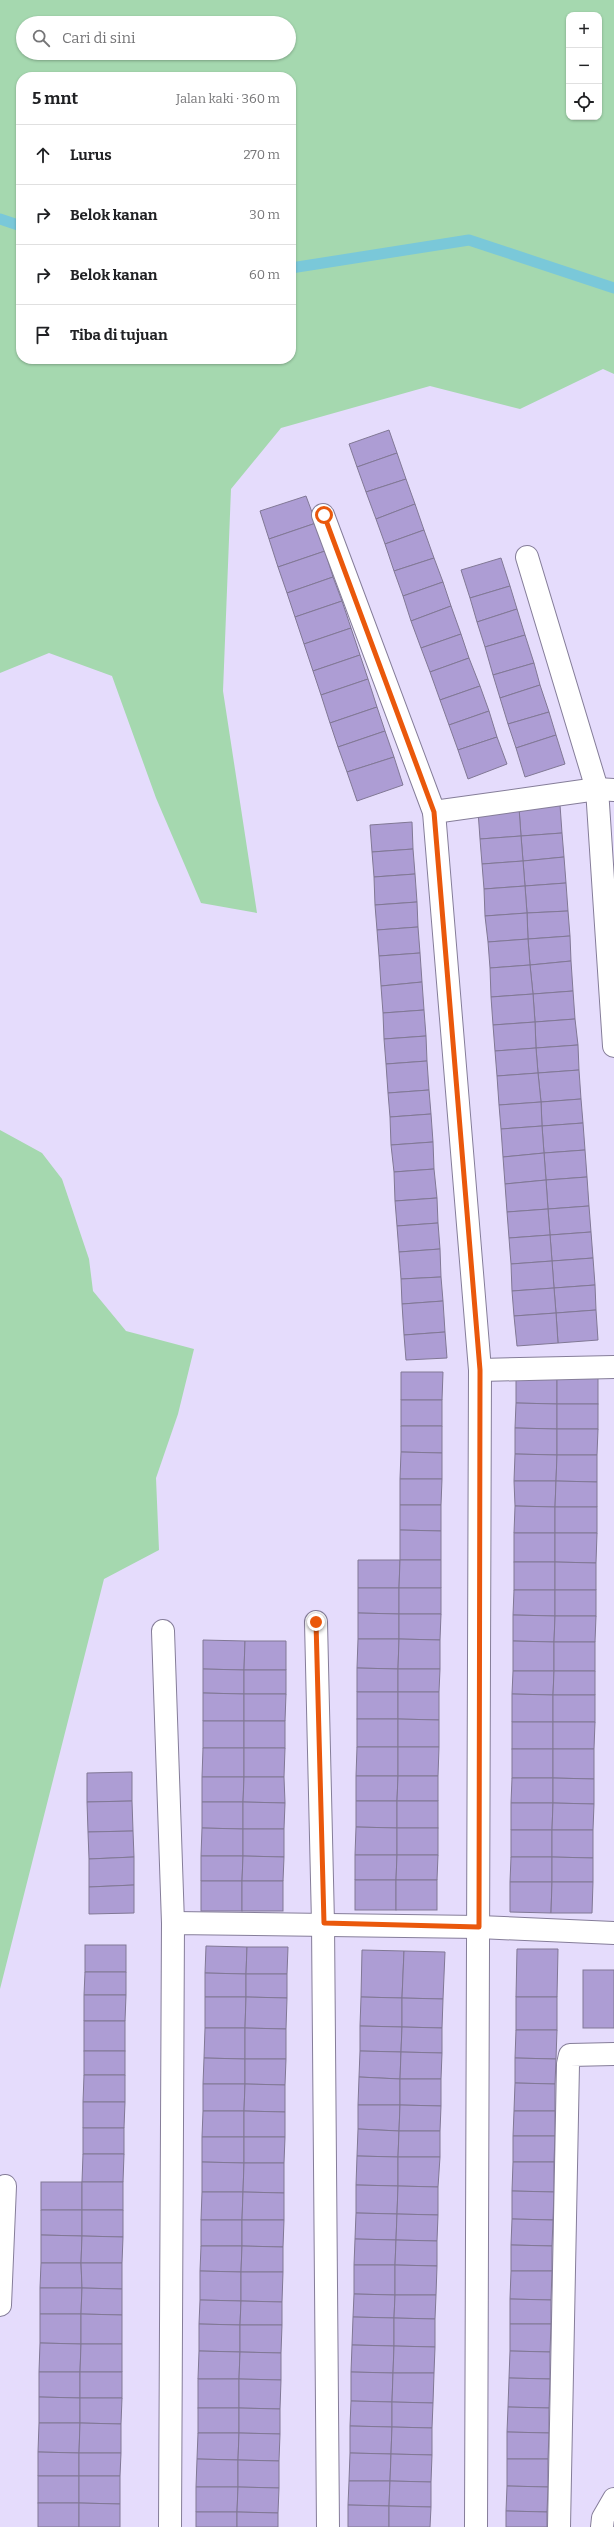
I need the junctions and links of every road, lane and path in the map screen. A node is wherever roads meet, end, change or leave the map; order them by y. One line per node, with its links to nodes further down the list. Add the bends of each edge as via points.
1 (324, 515): 4 (street)
2 (528, 557): 3 (street)
3 (605, 789): 4 (street); 5 (street)
4 (434, 812): 7 (street)
5 (614, 1046)
6 (614, 1367): 7 (street)
7 (480, 1370): 12 (street)
8 (316, 1622): 11 (street)
9 (163, 1631): 10 (street)
10 (172, 1922): 11 (street); 18 (street)
11 (324, 1923): 12 (street); 19 (street)
12 (479, 1927): 13 (street); 20 (street)
13 (614, 1933)
14 (614, 2054): 21 (street, via 570,2055 568,2064)
15 (5, 2186): 16 (street)
16 (0, 2305)
17 (614, 2500): 22 (street, via 603,2518)
18 (170, 2527)
19 (328, 2527)
20 (476, 2527)
21 (559, 2527)
22 (602, 2527)

